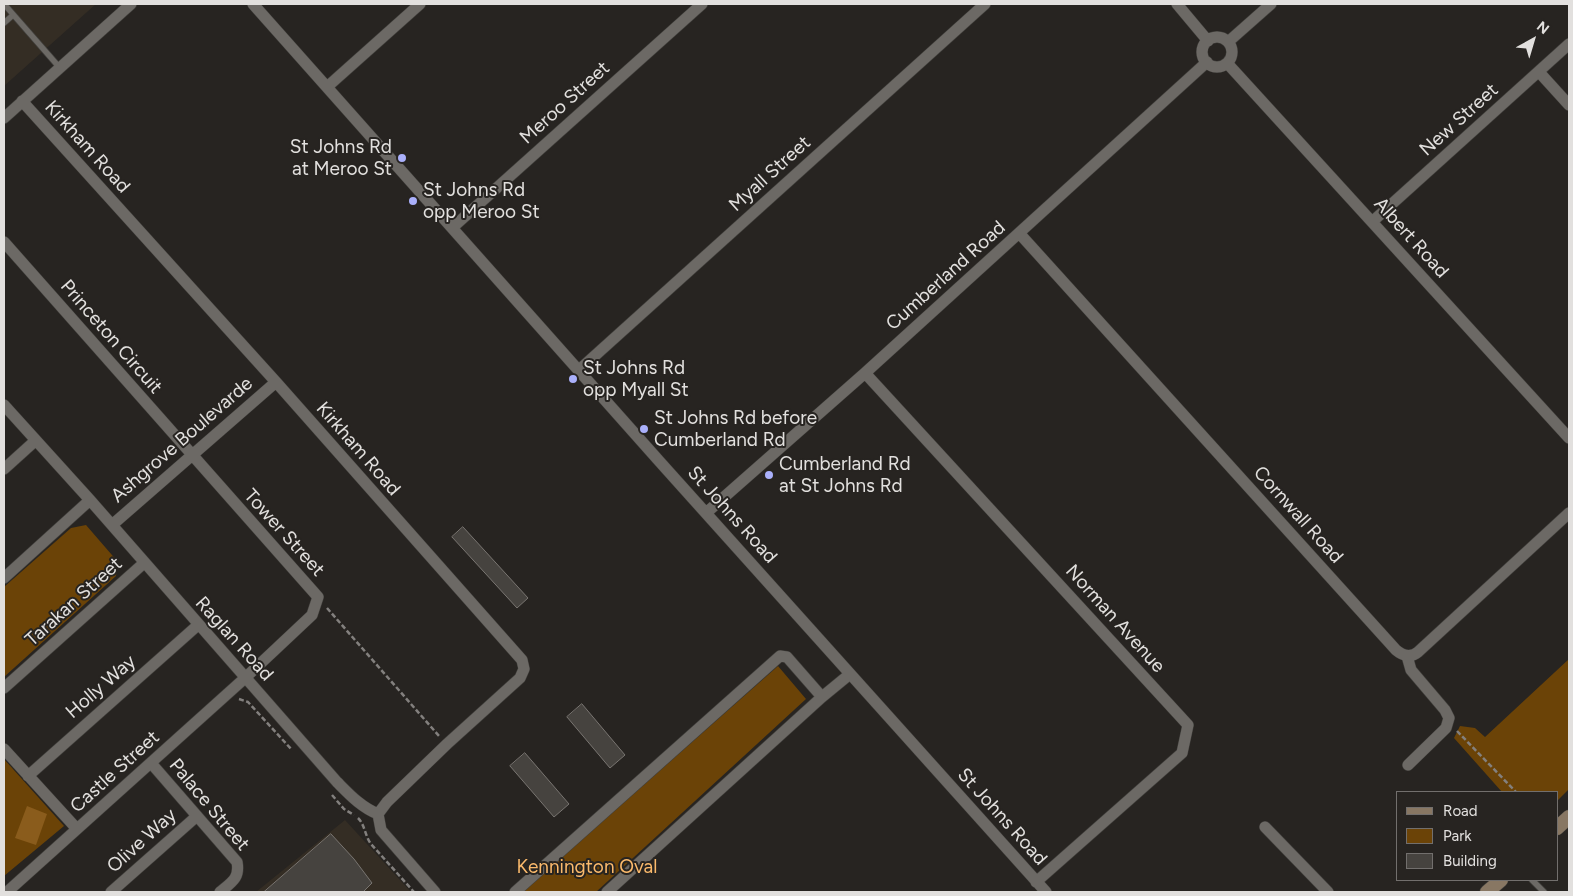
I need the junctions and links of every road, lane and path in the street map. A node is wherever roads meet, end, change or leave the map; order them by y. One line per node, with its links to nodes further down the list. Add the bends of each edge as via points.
1 (4, 4): 9 (lane)
2 (131, 4): 16 (street)
3 (253, 4): 18 (street, St Johns Road)
4 (420, 4): 18 (street)
5 (702, 4): 23 (street, Meroo Street)
6 (985, 4): 26 (street, Myall Street)
7 (1177, 4): 11 (street)
8 (1271, 4): 12 (street)
9 (13, 15): 10 (lane); 16 (lane)
10 (4, 23)
11 (1208, 41): 12 (street, via 1220,38); 14 (street, via 1203,52)
12 (1228, 42): 15 (street, via 1232,52)
13 (1569, 44): 17 (street, New Street)
14 (1207, 62): 15 (street, via 1218,67); 24 (street, Cumberland Road)
15 (1227, 63): 22 (street, Albert Road)
16 (60, 68): 19 (street)
17 (1539, 72): 20 (street); 22 (street, New Street)
18 (327, 87): 23 (street, St Johns Road)
19 (22, 101): 21 (street); 28 (street, Kirkham Road)
20 (1569, 105)
21 (4, 118)
22 (1373, 222): 30 (street, Albert Road)
23 (452, 228): 26 (street, St Johns Road)
24 (1018, 233): 27 (street, Cumberland Road); 42 (street, Cornwall Road, via 1396,650)
25 (4, 242): 32 (street, Princeton Circuit)
26 (579, 370): 35 (street, St Johns Road)
27 (865, 373): 35 (street, Cumberland Road); 65 (street, Norman Avenue, via 1188,725 1182,753)
28 (276, 382): 32 (street, Ashgrove Boulevarde); 49 (street, Kirkham Road, via 522,660 524,669 520,678)
29 (4, 405): 31 (street, Raglan Road)
30 (1569, 438)
31 (35, 441): 33 (street); 34 (street, Raglan Road)
32 (191, 455): 37 (street, Ashgrove Boulevarde); 40 (street, Tower Street)
33 (4, 469)
34 (90, 500): 37 (street, Raglan Road); 39 (street)
35 (706, 513): 43 (street, St Johns Road)
36 (1569, 513): 42 (street, via 1418,652)
37 (112, 525): 38 (street, Raglan Road)
38 (144, 563): 41 (street, Raglan Road); 45 (street, Tarakan Street)
39 (4, 578)
40 (318, 597): 44 (street, Tower Street, via 312,615); 49 (path)
41 (198, 625): 44 (street, Raglan Road); 54 (street, Holly Way)
42 (1407, 656): 48 (street, via 1411,670 1448,714)
43 (850, 674): 46 (street); 65 (street, St Johns Road)
44 (246, 678): 52 (street, Castle Street); 57 (street, Raglan Road, via 352,798)
45 (4, 688)
46 (822, 697): 71 (street, via 787,657 780,656); 72 (street)
47 (233, 701): 51 (path, via 248,702)
48 (1449, 722): 53 (street); 55 (path)
49 (447, 744): 57 (street, Kirkham Road)
50 (4, 749): 54 (street)
51 (294, 753)
52 (151, 763): 58 (street, Palace Street); 62 (street, Castle Street)
53 (1408, 765)
54 (28, 776): 62 (street)
55 (1515, 791)
56 (332, 795): 69 (path, via 344,809 359,818 367,839)
57 (378, 814): 70 (street, via 381,830)
58 (197, 816): 67 (street, Olive Way); 68 (street, Palace Street, via 237,862 235,879)
59 (1569, 817): 60 (main road)
60 (1558, 827)
61 (1265, 828): 74 (street)
62 (77, 829): 66 (street, Castle Street)
63 (1500, 881): 75 (main road)
64 (1533, 881): 76 (lane)
65 (1036, 882): 73 (street, St Johns Road)
66 (7, 892)
67 (111, 892)
68 (220, 892)
69 (414, 892)
70 (436, 892)
71 (516, 892)
72 (607, 892)
73 (1046, 892)
74 (1328, 892)
75 (1487, 892)
76 (1544, 892)

